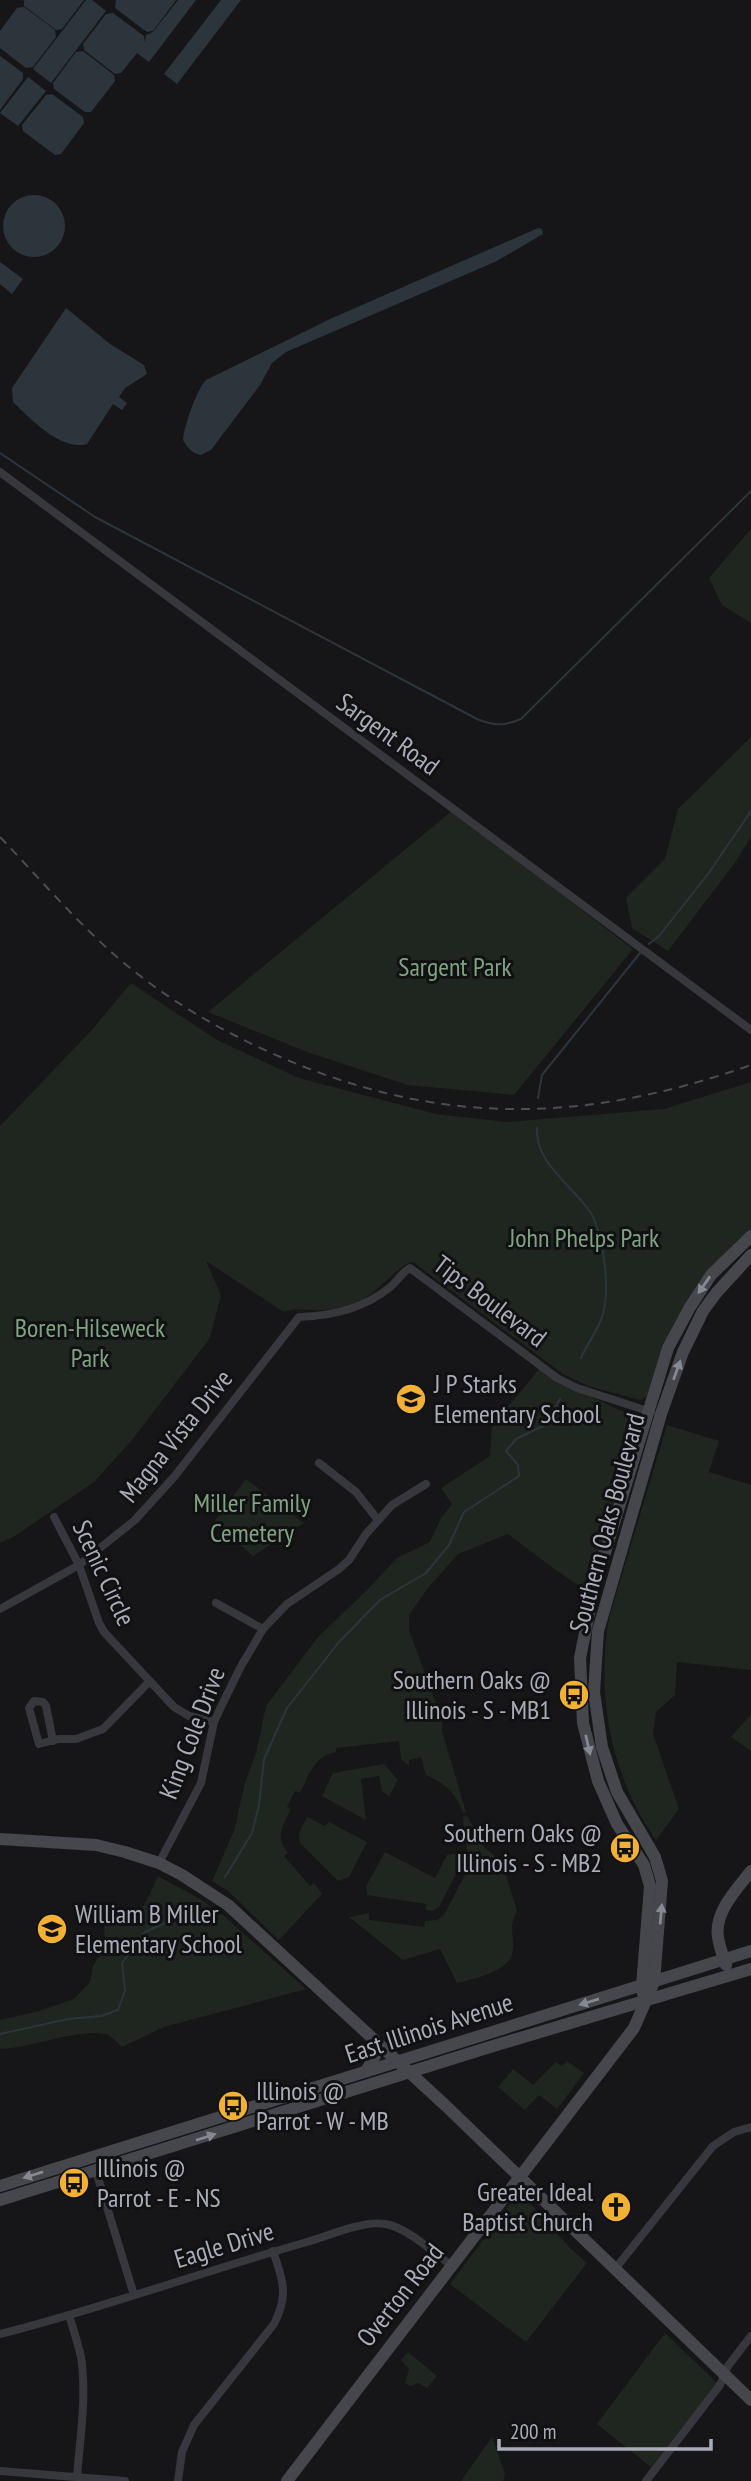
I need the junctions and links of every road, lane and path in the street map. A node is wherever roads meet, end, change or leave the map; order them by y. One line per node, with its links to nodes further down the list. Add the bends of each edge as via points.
1 (0, 472): 2 (street, Sargent Road)
2 (751, 1030)
3 (751, 1236): 4 (street, Southern Oaks Boulevard)
4 (730, 1255): 6 (street); 8 (street, Southern Oaks Boulevard, one-way to 8, via 700,1291 676,1331 663,1363)
5 (751, 1255): 6 (street, Southern Oaks Boulevard)
6 (740, 1265): 8 (street, Southern Oaks Boulevard, one-way to 6, via 689,1336)
7 (299, 1317): 8 (street, Tips Boulevard, via 354,1308 392,1286 406,1270 414,1269 557,1378); 13 (street, Magna Vista Drive, via 165,1488 116,1537)
8 (654, 1413): 18 (street, Southern Oaks Boulevard, via 588,1610); 19 (street, Southern Oaks Boulevard, via 603,1607)
9 (319, 1463): 12 (street, via 356,1492)
10 (426, 1484): 12 (street, King Cole Drive)
11 (54, 1517): 13 (street, Scenic Circle)
12 (378, 1520): 16 (street, King Cole Drive, via 339,1569 287,1604)
13 (79, 1565): 15 (street, Magna Vista Drive); 17 (street, Scenic Circle, via 104,1632)
14 (216, 1603): 16 (street)
15 (0, 1609)
16 (263, 1629): 20 (street, King Cole Drive)
17 (149, 1682): 20 (street, Scenic Circle, via 182,1712); 21 (street, via 103,1729)
18 (580, 1692): 19 (street); 24 (street, Southern Oaks Boulevard, one-way to 24, via 598,1781 617,1824)
19 (594, 1692): 24 (street, Southern Oaks Boulevard, via 602,1747)
20 (214, 1722): 23 (street, King Cole Drive, via 201,1783)
21 (53, 1741): 21 (street, via 46,1706 34,1701 29,1708 37,1741)
22 (0, 1839): 23 (street, via 96,1845)
23 (159, 1863): 36 (street, via 228,1905)
24 (652, 1868): 27 (street, Southern Oaks Boulevard, one-way to 24, via 663,1891); 32 (street, Southern Oaks Boulevard)
25 (751, 1871): 28 (street, via 729,1900 718,1927)
26 (751, 1951): 28 (street, East Illinois Avenue)
27 (657, 1953): 30 (street, via 666,1966); 32 (street, Southern Oaks Boulevard)
28 (724, 1959): 30 (street, East Illinois Avenue); 31 (street)
29 (751, 1969): 31 (street, East Illinois Avenue)
30 (680, 1974): 32 (street, East Illinois Avenue)
31 (729, 1976): 33 (street, East Illinois Avenue)
32 (648, 1984): 33 (street, Southern Oaks Boulevard); 34 (street, East Illinois Avenue, one-way to 34)
33 (644, 2000): 35 (street, East Illinois Avenue); 49 (street, Overton Road, via 634,2028)
34 (536, 2018): 35 (street); 37 (street, East Illinois Avenue)
35 (539, 2032): 38 (street, East Illinois Avenue)
36 (374, 2039): 37 (street); 39 (street, via 375,2056)
37 (398, 2061): 39 (street, East Illinois Avenue); 40 (street)
38 (441, 2062): 40 (street, East Illinois Avenue); 41 (street, via 433,2076)
39 (366, 2071): 42 (street, East Illinois Avenue)
40 (410, 2072): 41 (street); 43 (street, East Illinois Avenue)
41 (436, 2096): 49 (street)
42 (271, 2101): 43 (street); 45 (street, East Illinois Avenue)
43 (275, 2114): 46 (street, East Illinois Avenue, one-way to 43)
44 (751, 2127): 54 (street, via 713,2146)
45 (152, 2138): 46 (street); 47 (street, East Illinois Avenue)
46 (157, 2152): 48 (street, East Illinois Avenue)
47 (91, 2157): 48 (street); 50 (street, East Illinois Avenue, one-way to 50)
48 (96, 2172): 51 (street, East Illinois Avenue); 55 (street)
49 (520, 2176): 53 (street, Overton Road); 54 (street)
50 (0, 2186)
51 (0, 2200)
52 (273, 2251): 53 (street, Eagle Drive, via 379,2223 423,2244); 55 (street, Eagle Drive); 64 (street, via 283,2280 281,2310 194,2426 181,2452)
53 (452, 2266): 65 (street, Overton Road)
54 (615, 2269): 59 (street)
55 (134, 2295): 56 (street, Eagle Drive)
56 (69, 2315): 57 (street, Eagle Drive); 62 (street, via 83,2374)
57 (0, 2334)
58 (751, 2336): 59 (street)
59 (724, 2374): 60 (street); 66 (street)
60 (751, 2400)
61 (0, 2471): 62 (street)
62 (77, 2477): 63 (street)
63 (125, 2481)
64 (178, 2481)
65 (287, 2481)
66 (646, 2481)

